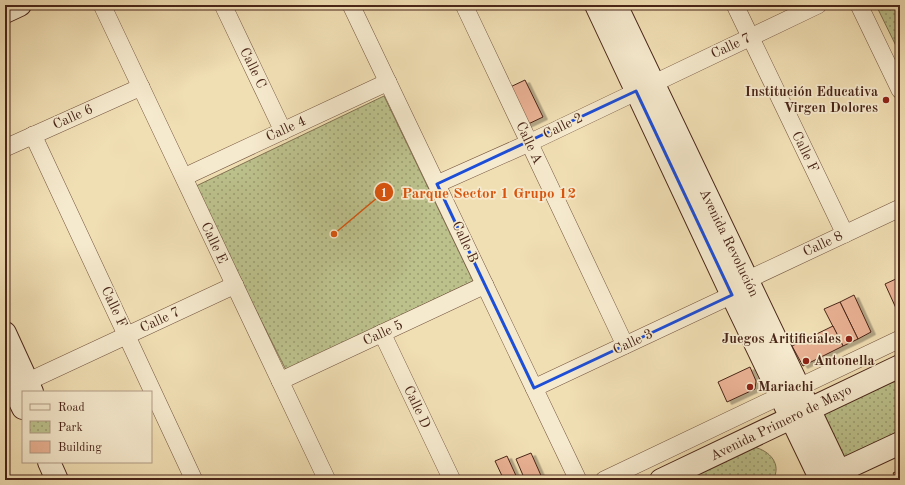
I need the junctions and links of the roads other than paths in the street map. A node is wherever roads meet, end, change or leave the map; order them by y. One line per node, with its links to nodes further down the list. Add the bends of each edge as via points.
1 (20, 5): 11 (street)
2 (102, 5): 14 (street, Calle E)
3 (223, 5): 17 (street, Calle C)
4 (351, 5): 13 (street, Calle B)
5 (464, 5): 19 (street, Calle A)
6 (596, 5): 15 (street, Avenida Revolución)
7 (616, 5): 15 (street, Avenida Revolución)
8 (735, 5): 12 (street, Calle F)
9 (818, 5): 12 (street, Calle 7)
10 (859, 5): 16 (street)
11 (5, 12)
12 (750, 37): 15 (street, Calle 7); 24 (street, Calle F)
13 (388, 82): 17 (street, Calle 4); 22 (street, Calle B)
14 (141, 87): 18 (street, Calle 6); 21 (street, Calle E)
15 (645, 87): 19 (street, Calle 2); 25 (street, Avenida Revolución); 28 (street, Avenida Revolución)
16 (899, 87)
17 (283, 131): 21 (street, Calle 4)
18 (33, 135): 20 (street, Calle 6); 31 (street, Calle F)
19 (529, 143): 22 (street, Calle 2); 33 (street, Calle A)
20 (5, 148)
21 (184, 177): 26 (street, Calle E)
22 (437, 184): 27 (street, Calle B)
23 (900, 208): 24 (street, Calle 8)
24 (844, 234): 25 (street, Calle 8)
25 (747, 280): 38 (street, Avenida Revolución)
26 (234, 285): 31 (street, Calle 7); 35 (street, Calle E)
27 (485, 285): 30 (street, Calle 5); 37 (street, Calle B)
28 (732, 295): 33 (street, Calle 3); 38 (street, Avenida Revolución)
29 (5, 333): 36 (street)
30 (382, 333): 35 (street, Calle 5); 49 (street, Calle D)
31 (127, 335): 36 (street, Calle 7); 47 (street, Calle F)
32 (900, 338): 38 (street, Avenida Primero de Mayo)
33 (625, 345): 37 (street, Calle 3)
34 (900, 366): 40 (street, Avenida Primero de Mayo)
35 (280, 381): 48 (street, Calle E)
36 (17, 385): 39 (street)
37 (534, 388): 50 (street, Calle B)
38 (789, 391): 40 (street, Avenida Revolución); 51 (street, Avenida Primero de Mayo)
39 (22, 404)
40 (800, 414): 44 (street, Avenida Revolución); 52 (street, Avenida Primero de Mayo)
41 (900, 443): 44 (street)
42 (49, 463): 45 (street)
43 (65, 463): 46 (street)
44 (829, 478)
45 (57, 480)
46 (73, 480)
47 (194, 480)
48 (327, 480)
49 (452, 480)
50 (578, 480)
51 (604, 480)
52 (661, 480)

